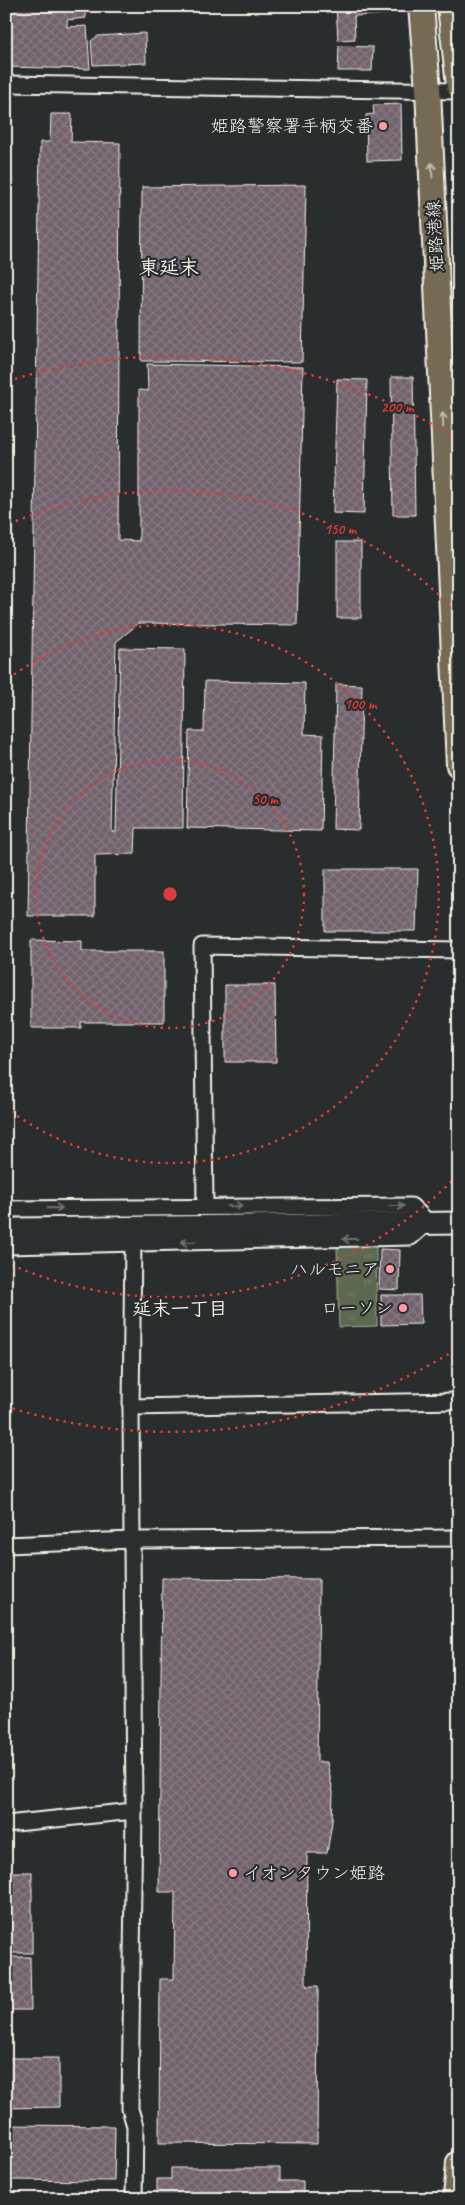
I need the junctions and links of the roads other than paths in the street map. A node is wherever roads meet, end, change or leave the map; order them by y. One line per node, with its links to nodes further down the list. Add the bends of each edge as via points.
1 (421, 6): 5 (main road, 姫路港線)
2 (450, 6): 4 (main road)
3 (6, 84): 5 (street)
4 (459, 86)
5 (428, 89): 6 (street); 7 (main road, 姫路港線, one-way to 5)
6 (459, 90)
7 (459, 766)
8 (459, 950): 9 (street, via 202,946)
9 (205, 1206): 10 (street, one-way to 9); 11 (street, one-way to 11, via 411,1206)
10 (6, 1208)
11 (428, 1222): 12 (street); 13 (street); 14 (street, one-way to 14, via 411,1237)
12 (459, 1223)
13 (12, 1237): 14 (street)
14 (132, 1243): 16 (street)
15 (459, 1401): 16 (street)
16 (131, 1408): 18 (street)
17 (459, 1538): 18 (street)
18 (132, 1540): 19 (street); 20 (street)
19 (6, 1545)
20 (134, 1811): 21 (street); 23 (street, via 130,2109 135,2126)
21 (6, 1824)
22 (459, 2163): 24 (main road)
23 (134, 2199)
24 (456, 2199)

